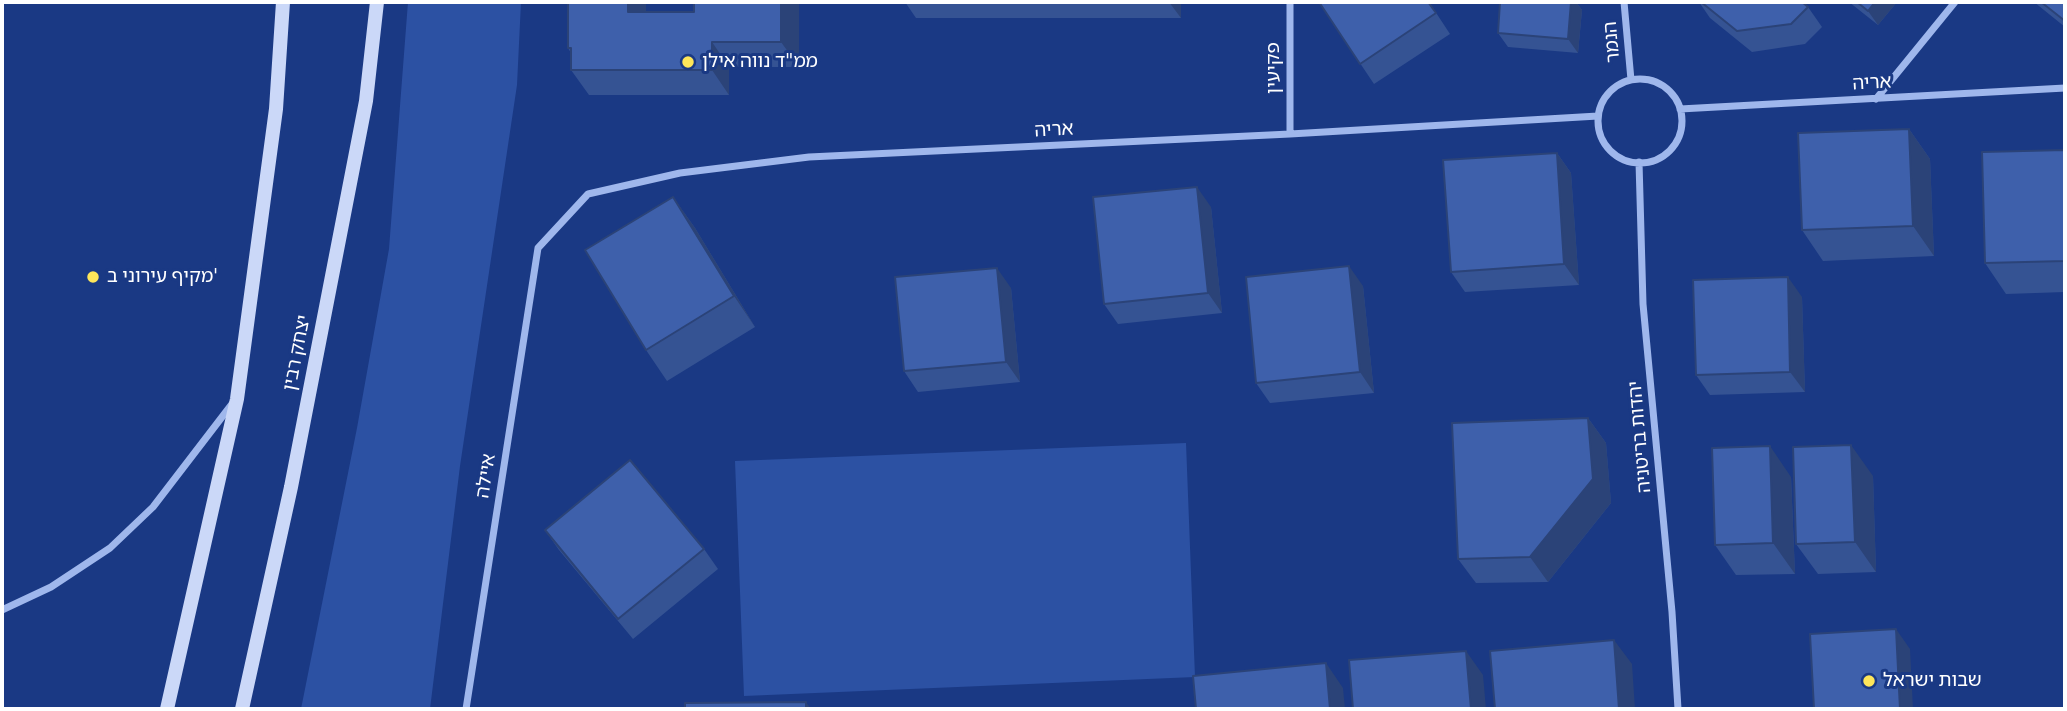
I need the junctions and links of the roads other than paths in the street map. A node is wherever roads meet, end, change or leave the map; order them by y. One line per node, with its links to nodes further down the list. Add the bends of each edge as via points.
1 (283, 2): 14 (main road, via 276,109)
2 (377, 2): 17 (main road, יצחק רבין, via 366,102 291,487)
3 (1290, 2): 11 (street, פקיעין)
4 (1624, 2): 6 (street, הנמר)
5 (1955, 2): 8 (street)
6 (1631, 80): 9 (street, via 1643,79 1666,88); 10 (street, via 1608,92)
7 (2065, 88): 8 (street, אריה)
8 (1876, 99): 9 (street, אריה)
9 (1680, 109): 12 (street, via 1682,123 1673,146 1652,161)
10 (1598, 116): 11 (street, אריה); 12 (street, via 1604,143 1625,160)
11 (1290, 134): 13 (street, אריה, via 809,157 680,173 588,194)
12 (1639, 162): 19 (street, יהדות בריטניה, via 1643,304)
13 (538, 248): 18 (street, איילה)
14 (237, 398): 15 (street, via 153,507 110,548 51,587); 16 (main road)
15 (2, 610)
16 (167, 709)
17 (242, 709)
18 (466, 709)
19 (1678, 709)

